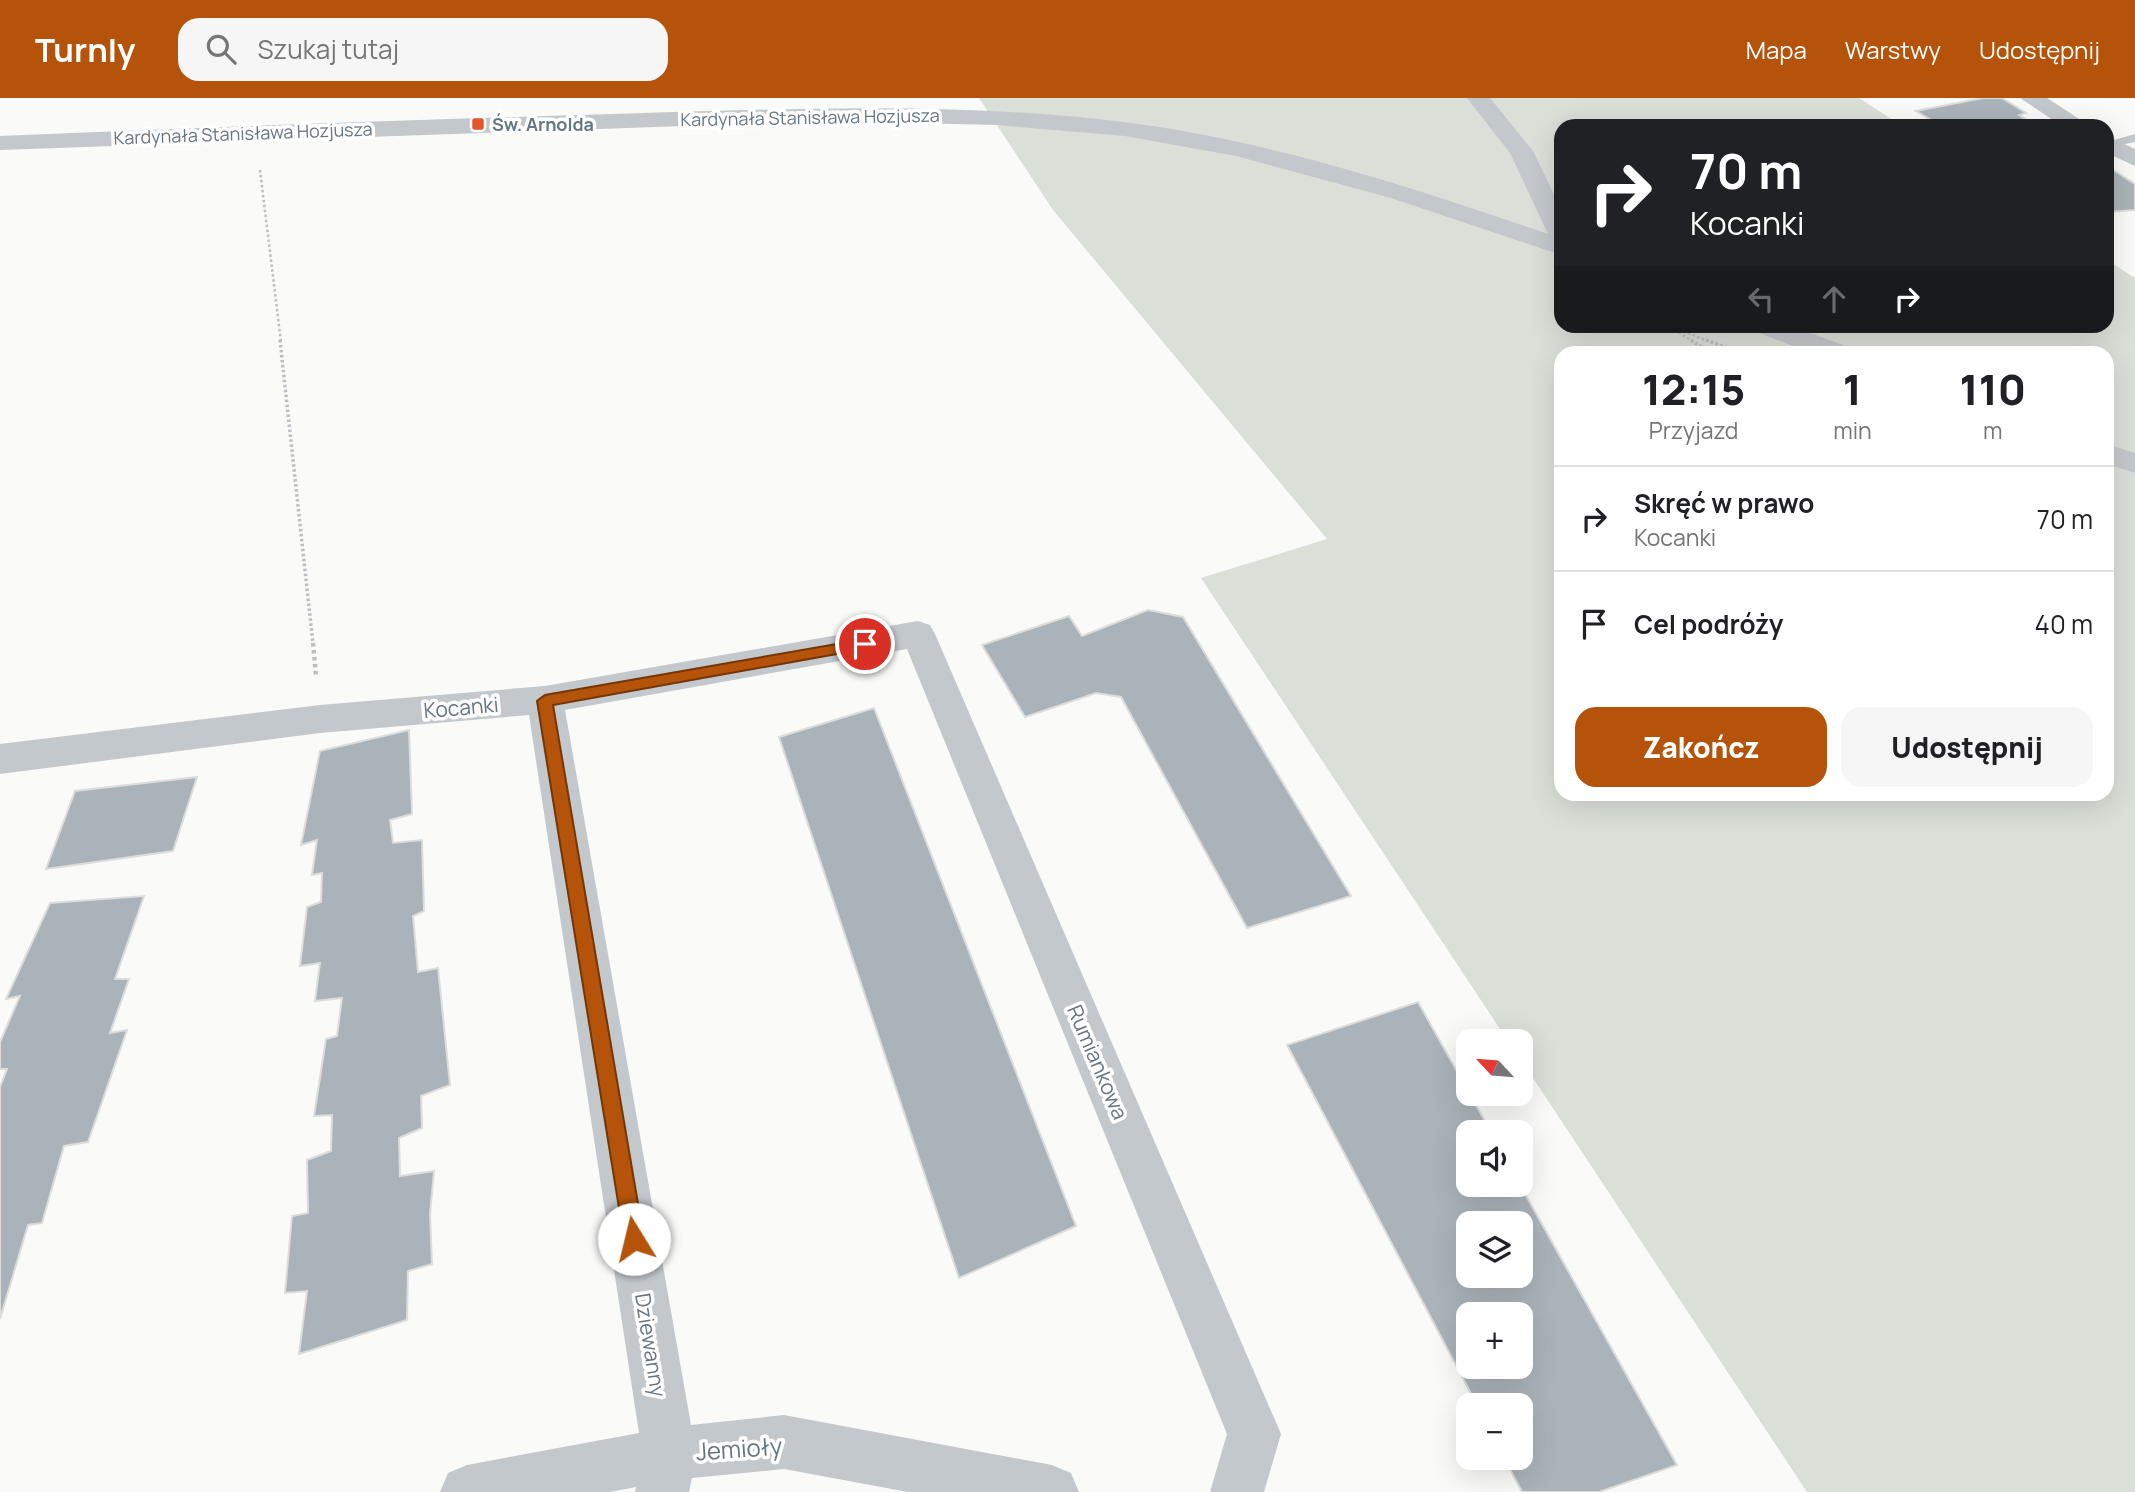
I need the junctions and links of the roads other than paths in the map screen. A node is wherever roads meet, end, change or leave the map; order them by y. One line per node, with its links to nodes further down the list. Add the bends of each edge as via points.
1 (1478, 98): 9 (street, via 1521,151)
2 (2031, 98): 3 (street)
3 (2066, 119)
4 (2135, 138): 6 (lane)
5 (0, 143): 10 (street, Kardynała Stanisława Hozjusza, via 254,120 885,112 999,117 1128,129 1260,153 1422,198)
6 (2114, 143)
7 (2114, 147): 8 (street)
8 (2135, 159)
9 (1554, 220)
10 (1554, 245)
11 (1786, 333): 12 (street)
12 (1820, 346)
13 (2114, 456): 14 (street)
14 (2135, 463)
15 (918, 634): 16 (street, Kocanki); 21 (street, Rumiankowa, via 1254,1434)
16 (545, 701): 17 (street, Kocanki, via 320,719); 18 (street, Dziewanny)
17 (2, 764)
18 (666, 1473): 19 (street, Jemioły); 20 (street, Jemioły, via 784,1442)
19 (467, 1492)
20 (1052, 1492)
21 (1237, 1492)

